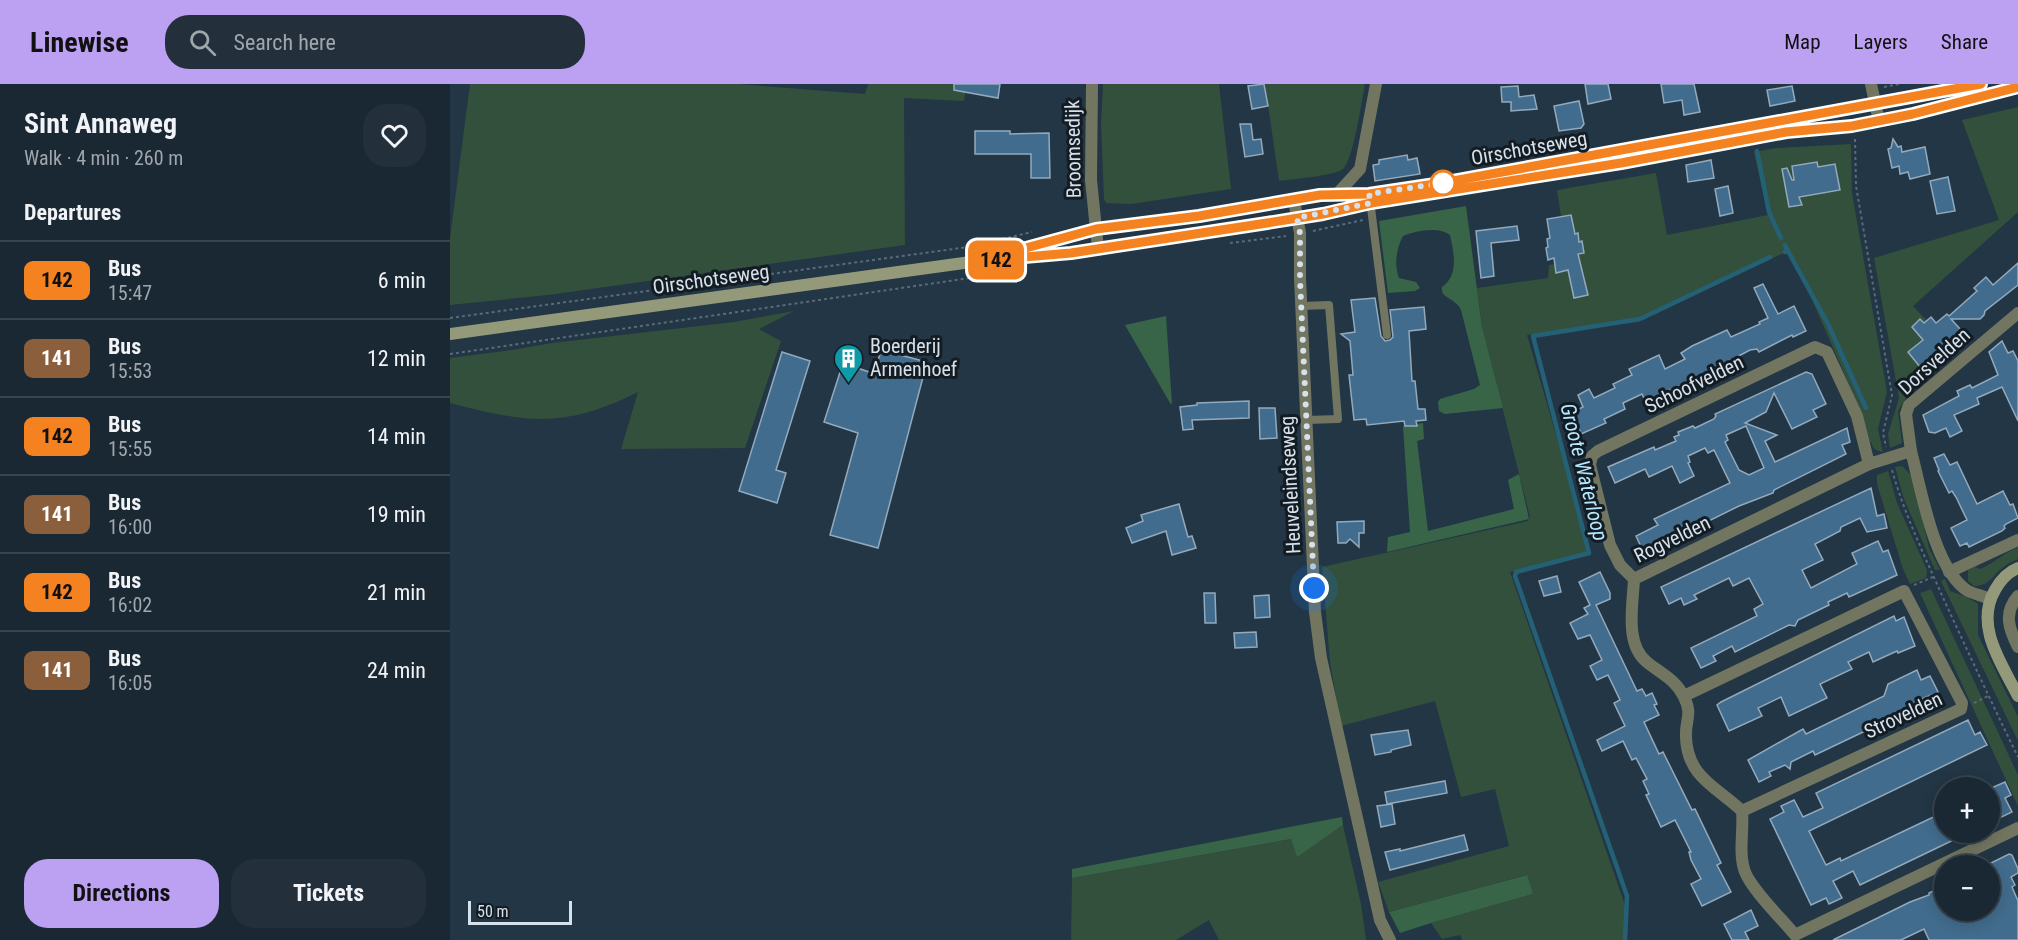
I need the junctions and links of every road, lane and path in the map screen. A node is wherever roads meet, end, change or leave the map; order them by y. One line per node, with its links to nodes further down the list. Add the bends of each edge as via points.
1 (1092, 84): 12 (street, Broomsedijk, via 1090,180)
2 (1376, 84): 8 (street, via 1360,169)
3 (1870, 84): 6 (street)
4 (1981, 84): 6 (main road, Oirschotseweg)
5 (2018, 87): 7 (main road, Oirschotseweg)
6 (1875, 104): 7 (street); 9 (main road, Oirschotseweg)
7 (1879, 121): 9 (main road, Oirschotseweg, via 1786,132 1621,163)
8 (1338, 194): 9 (main road, Oirschotseweg); 10 (main road, Oirschotseweg)
9 (1370, 199): 11 (main road, Oirschotseweg); 21 (lane)
10 (1294, 200): 11 (street, Heuveleindseweg); 12 (main road, Oirschotseweg)
11 (1297, 218): 13 (main road, Oirschotseweg); 17 (street, Heuveleindseweg)
12 (1096, 229): 13 (street, Broomsedijk); 15 (main road, Oirschotseweg)
13 (1098, 249): 15 (main road, Oirschotseweg)
14 (920, 254): 19 (path, Oirschotseweg)
15 (978, 261): 20 (main road, Oirschotseweg)
16 (943, 282): 22 (path, Oirschotseweg)
17 (1301, 306): 23 (street, Heuveleindseweg); 23 (lane, via 1329,305 1338,419)
18 (2018, 315): 24 (street, Dorsvelden, via 1910,405 1906,414)
19 (450, 318)
20 (450, 334)
21 (1388, 335)
22 (450, 354)
23 (1306, 420): 38 (street, Heuveleindseweg, via 1320,658)
24 (1911, 451): 25 (street, Rogvelden); 28 (street, via 1936,547)
25 (1869, 464): 29 (street, Rogvelden); 29 (street, Schoofvelden, via 1857,416 1827,352 1815,347 1598,451 1590,465 1610,545 1620,565)
26 (2018, 540): 28 (street)
27 (2018, 568): 32 (main road, via 1999,583)
28 (1949, 572): 30 (path); 32 (street, via 1967,590)
29 (1634, 579): 34 (street, Rogvelden, via 1635,645 1645,661 1676,682)
30 (1904, 591): 34 (street); 36 (street, Strovelden, via 1962,703 1961,710)
31 (2018, 596): 33 (street, via 2007,617)
32 (1990, 599): 35 (main road, via 1986,615 1989,636)
33 (2018, 647)
34 (1684, 696): 36 (street, via 1690,710 1686,737 1692,764 1707,784)
35 (2018, 696)
36 (1742, 811): 39 (street, via 1745,873)
37 (2018, 828): 39 (street)
38 (1380, 920): 40 (street); 41 (street, Heuveleindseweg)
39 (1791, 938)
40 (1377, 940)
41 (1390, 940)

